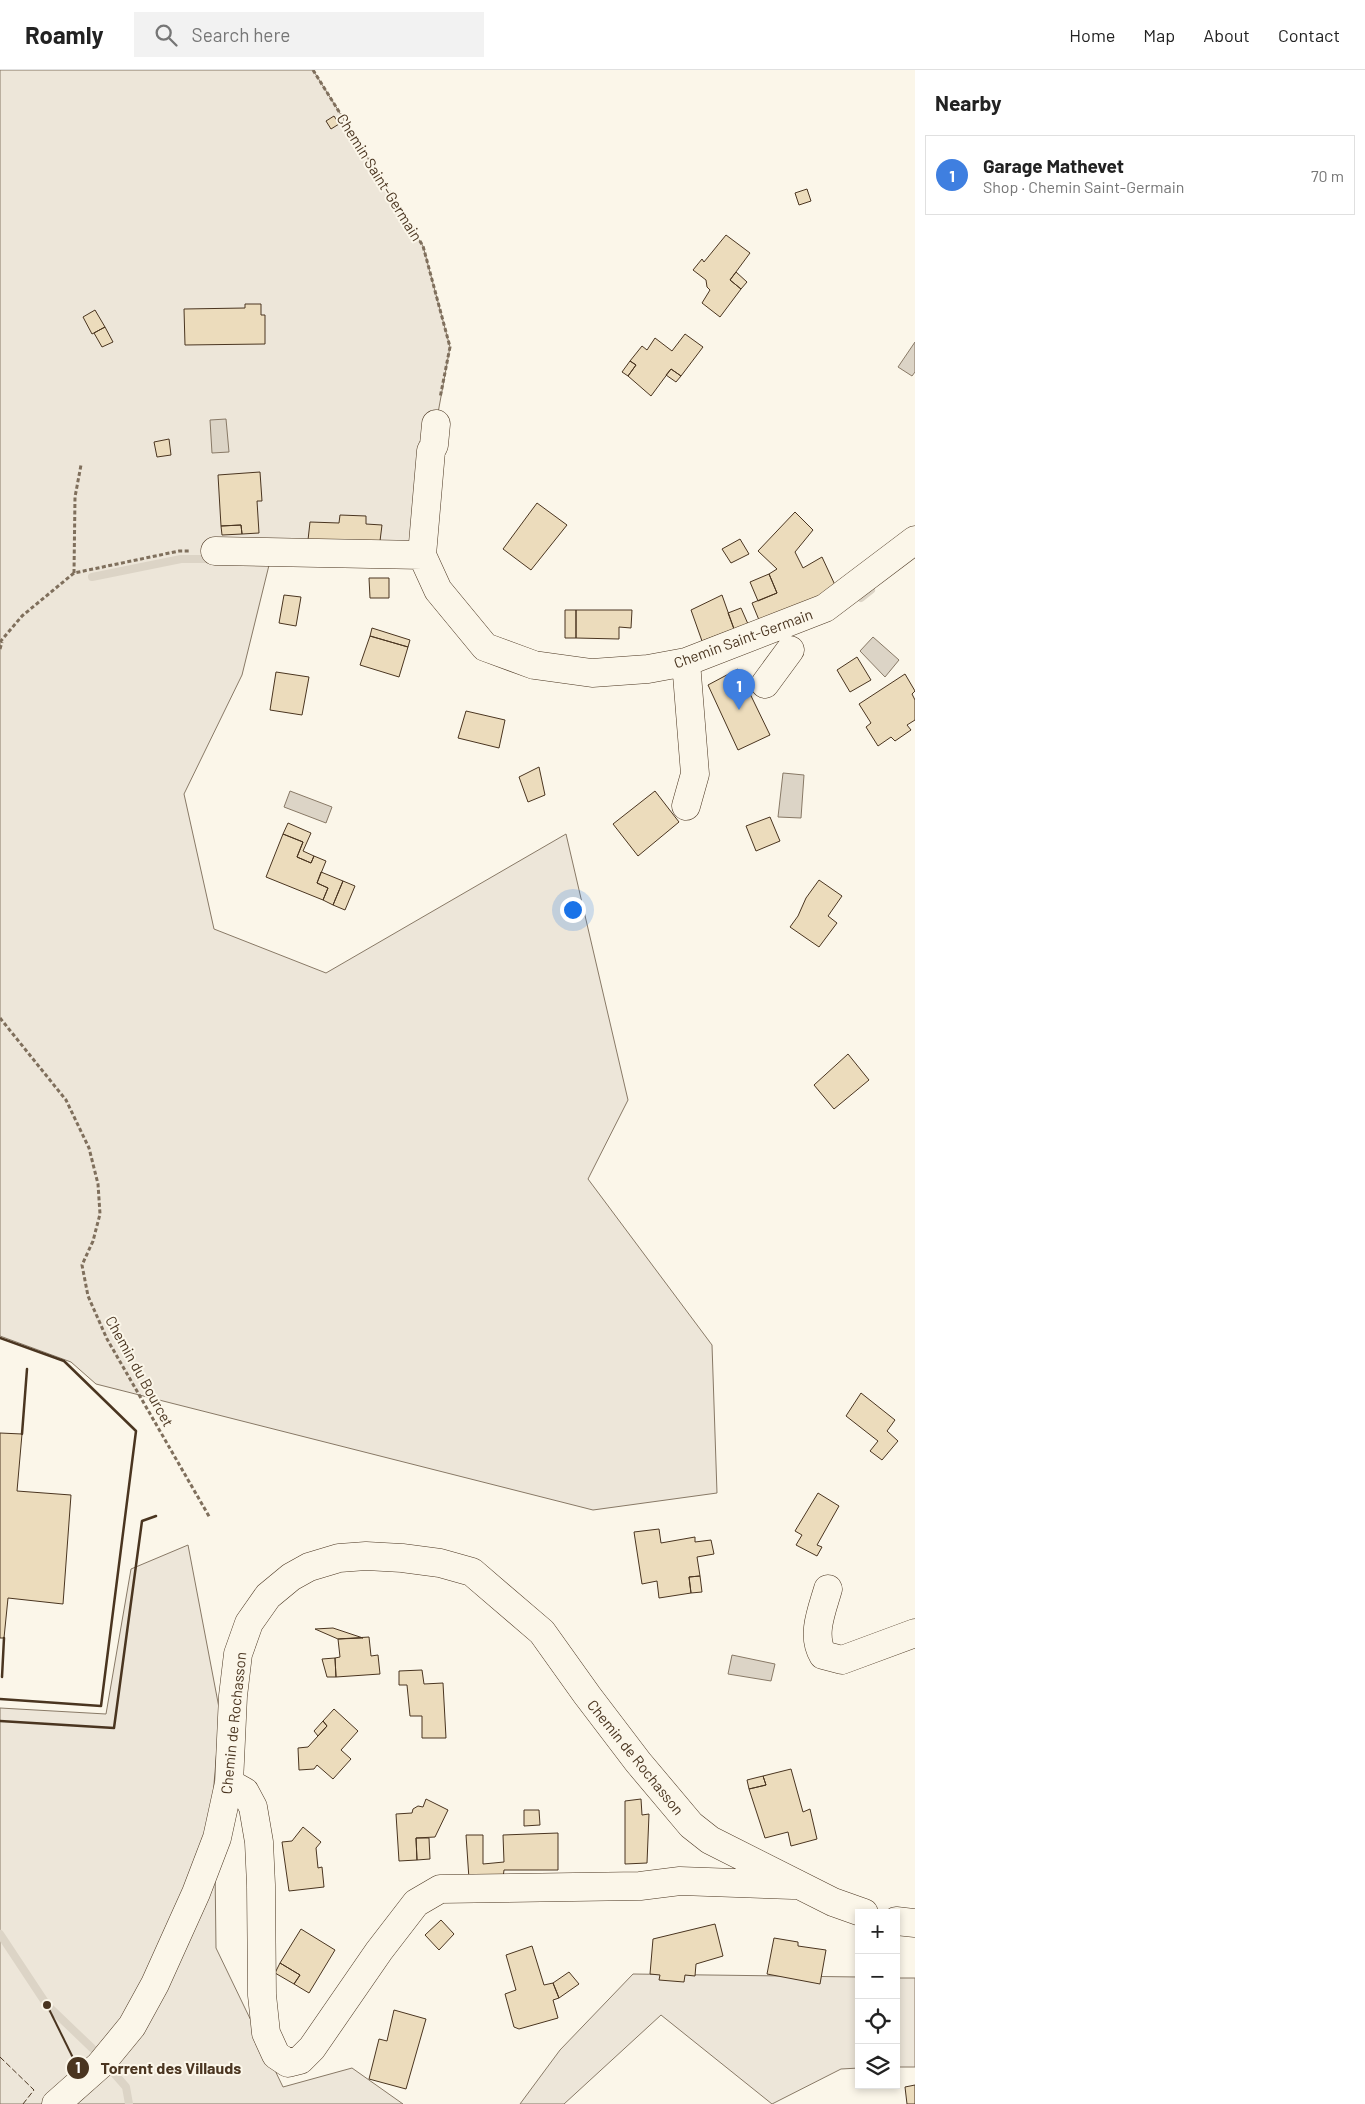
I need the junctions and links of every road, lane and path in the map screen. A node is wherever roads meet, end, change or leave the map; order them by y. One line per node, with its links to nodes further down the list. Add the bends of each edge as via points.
1 (313, 70): 2 (path, Chemin Saint-Germain, via 422,246 450,347)
2 (436, 424): 6 (street, Chemin Saint-Germain)
3 (81, 466): 7 (path, via 75,497)
4 (915, 540): 11 (street, Chemin Saint-Germain, via 824,608)
5 (215, 552): 6 (street); 7 (path, via 180,550)
6 (422, 555): 11 (street, Chemin Saint-Germain, via 438,590 485,647 534,665 592,673 648,669)
7 (74, 573): 8 (path, via 22,616)
8 (1, 642): 9 (path)
9 (0, 649)
10 (790, 650): 12 (street)
11 (686, 662): 13 (street, via 695,774)
12 (765, 684)
13 (686, 806)
14 (0, 1018): 15 (path, Chemin du Bourcet, via 66,1100 89,1148 98,1184 100,1214 82,1265 88,1296 107,1339)
15 (210, 1518)
16 (828, 1589): 17 (street, via 817,1634 818,1647 823,1655 842,1660)
17 (915, 1633)
18 (229, 1783): 19 (street, Chemin de Rochasson, via 238,1654 249,1624 268,1596 309,1567 340,1558 393,1558 440,1563 472,1572 542,1632 638,1762 691,1825 710,1840); 19 (street, via 245,1792 252,1807 259,1842 262,1995 266,2033 276,2054 288,2063 300,2060 312,2048 416,1903 440,1890 640,1886 680,1881); 23 (street, Chemin de Rochasson, via 217,1838 196,1893 150,1993 132,2026 100,2065)
19 (805, 1886): 20 (street, Chemin de Rochasson)
20 (855, 1910)
21 (900, 1921): 22 (street)
22 (915, 1923)
23 (56, 2104)

